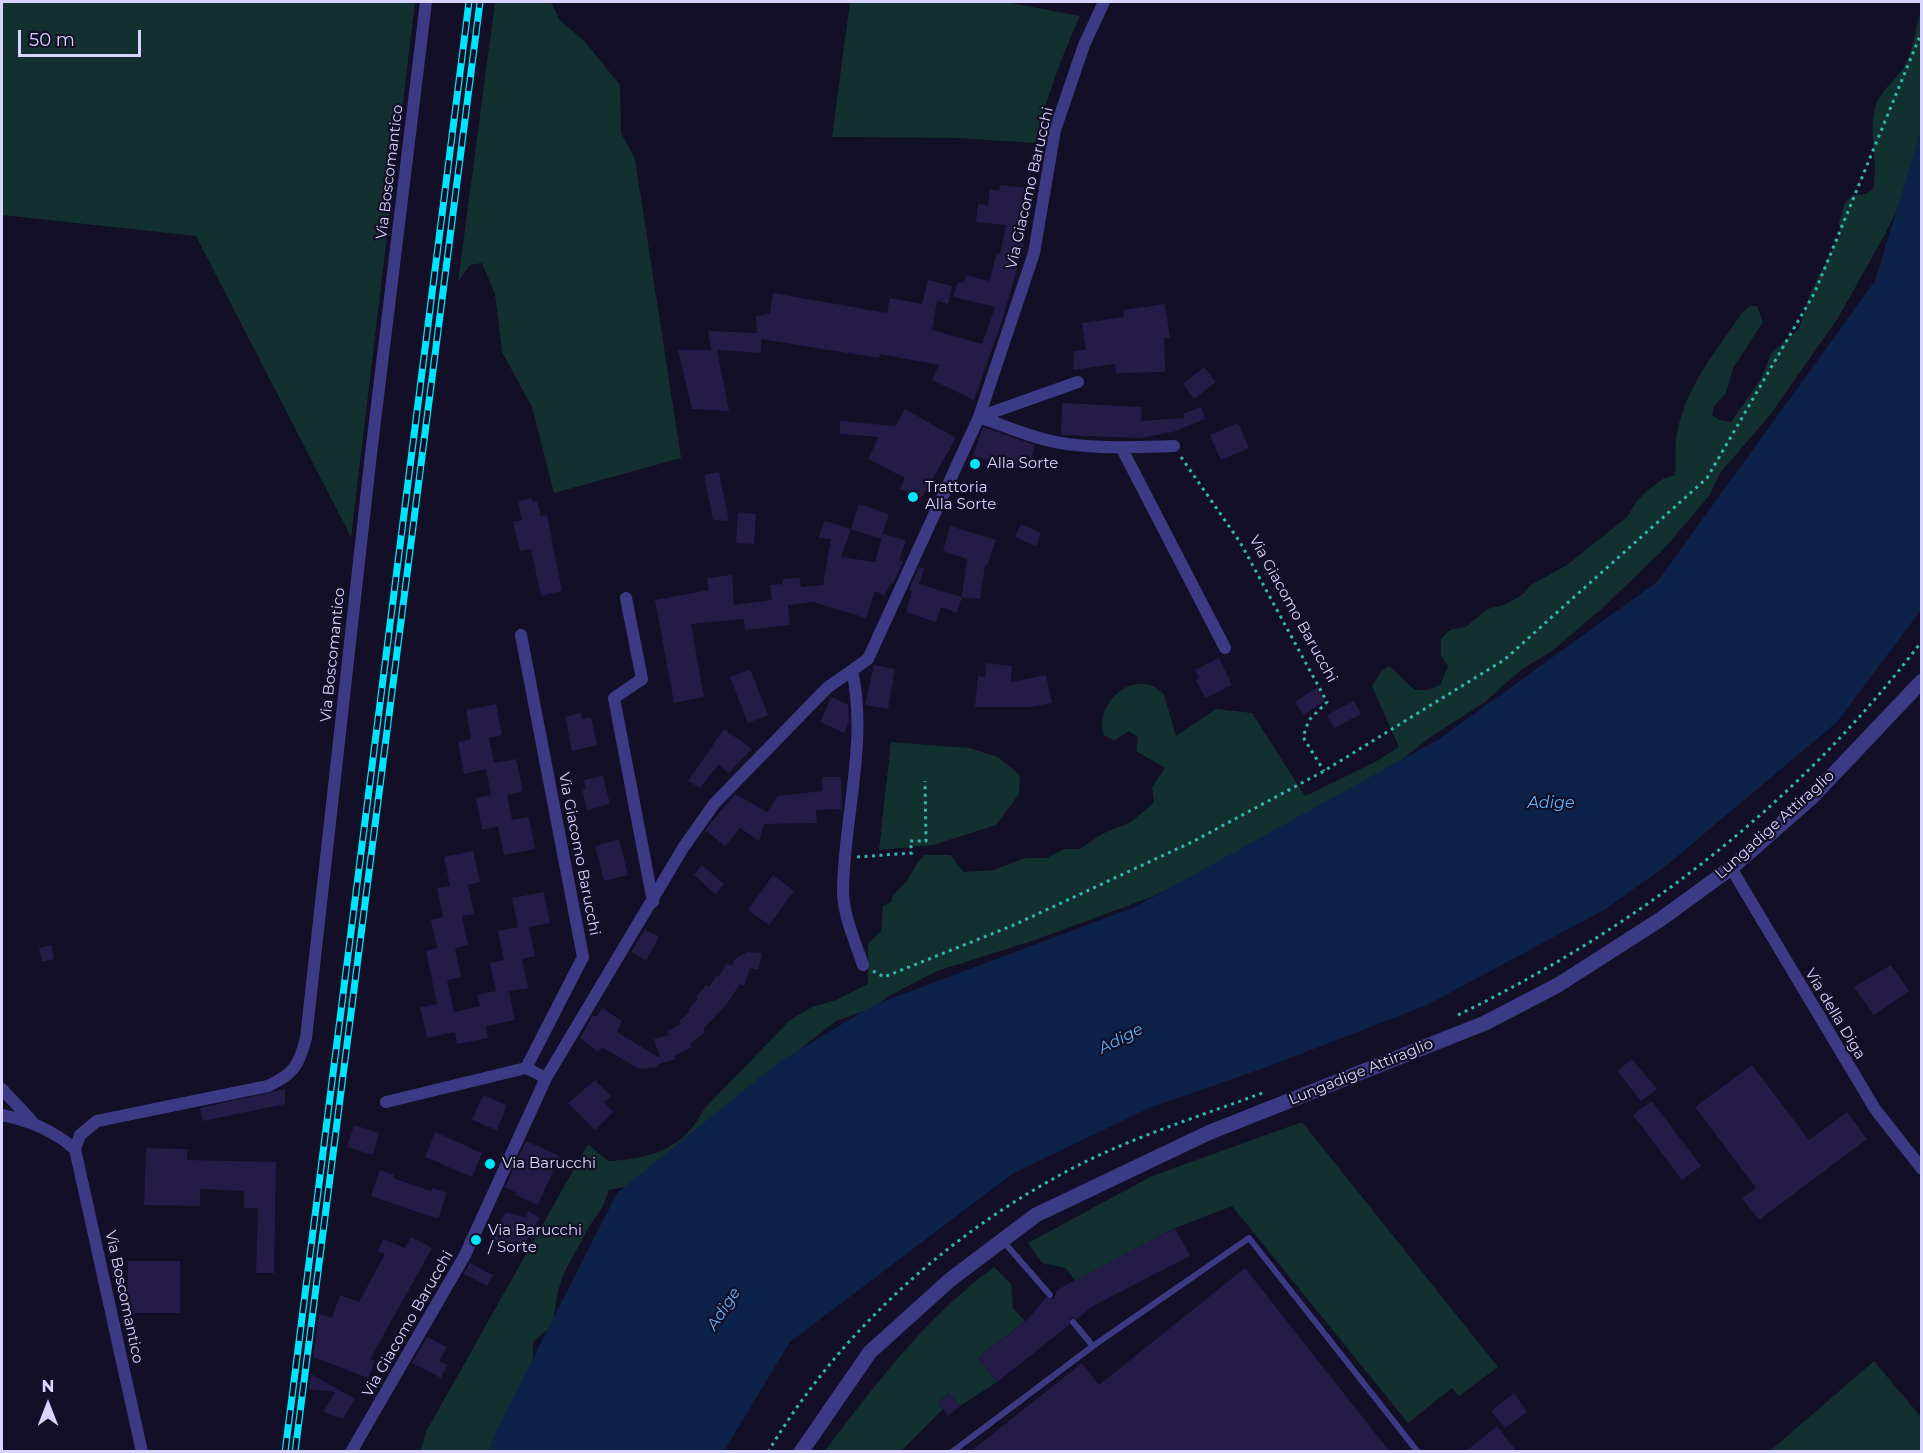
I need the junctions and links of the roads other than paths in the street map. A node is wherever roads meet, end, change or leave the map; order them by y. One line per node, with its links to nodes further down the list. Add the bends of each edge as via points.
1 (426, 2): 21 (street, Via Boscomantico, via 300,1062 285,1078 268,1086 97,1121 80,1135)
2 (1104, 2): 4 (street, Via Giacomo Barucchi, via 1084,45 1055,130 1034,253)
3 (1078, 382): 4 (street)
4 (980, 417): 6 (street, via 1065,444); 10 (street, Via Giacomo Barucchi, via 868,659)
5 (1173, 446): 6 (street)
6 (1121, 447): 9 (street)
7 (626, 597): 13 (street, via 642,679 614,698)
8 (521, 635): 15 (street, Via Giacomo Barucchi, via 584,957)
9 (1226, 648)
10 (852, 670): 13 (street, Via Giacomo Barucchi, via 827,688 714,804 683,848); 14 (street, via 858,695 843,891 848,922)
11 (1922, 681): 12 (street, Lungadige Attiraglio, via 1812,797)
12 (1731, 868): 22 (street, Via della Diga, via 1875,1110); 23 (street, Lungadige Attiraglio, via 1661,919 1558,985 1485,1023 1208,1133 1036,1215)
13 (653, 902): 16 (street, Via Giacomo Barucchi)
14 (863, 965)
15 (526, 1068): 16 (street); 18 (street)
16 (546, 1077): 28 (street, Via Giacomo Barucchi, via 465,1255)
17 (2, 1089): 20 (street)
18 (387, 1102)
19 (2, 1115): 20 (street)
20 (32, 1121): 21 (street, via 56,1133)
21 (75, 1149): 27 (street, Via Boscomantico)
22 (1922, 1169)
23 (1003, 1240): 24 (lane); 29 (street, Lungadige Attiraglio, via 951,1279 870,1352)
24 (1050, 1295)
25 (1073, 1322): 26 (lane)
26 (1093, 1346): 30 (lane); 31 (lane, via 1249,1239)
27 (142, 1452)
28 (351, 1452)
29 (801, 1452)
30 (952, 1452)
31 (1418, 1452)

